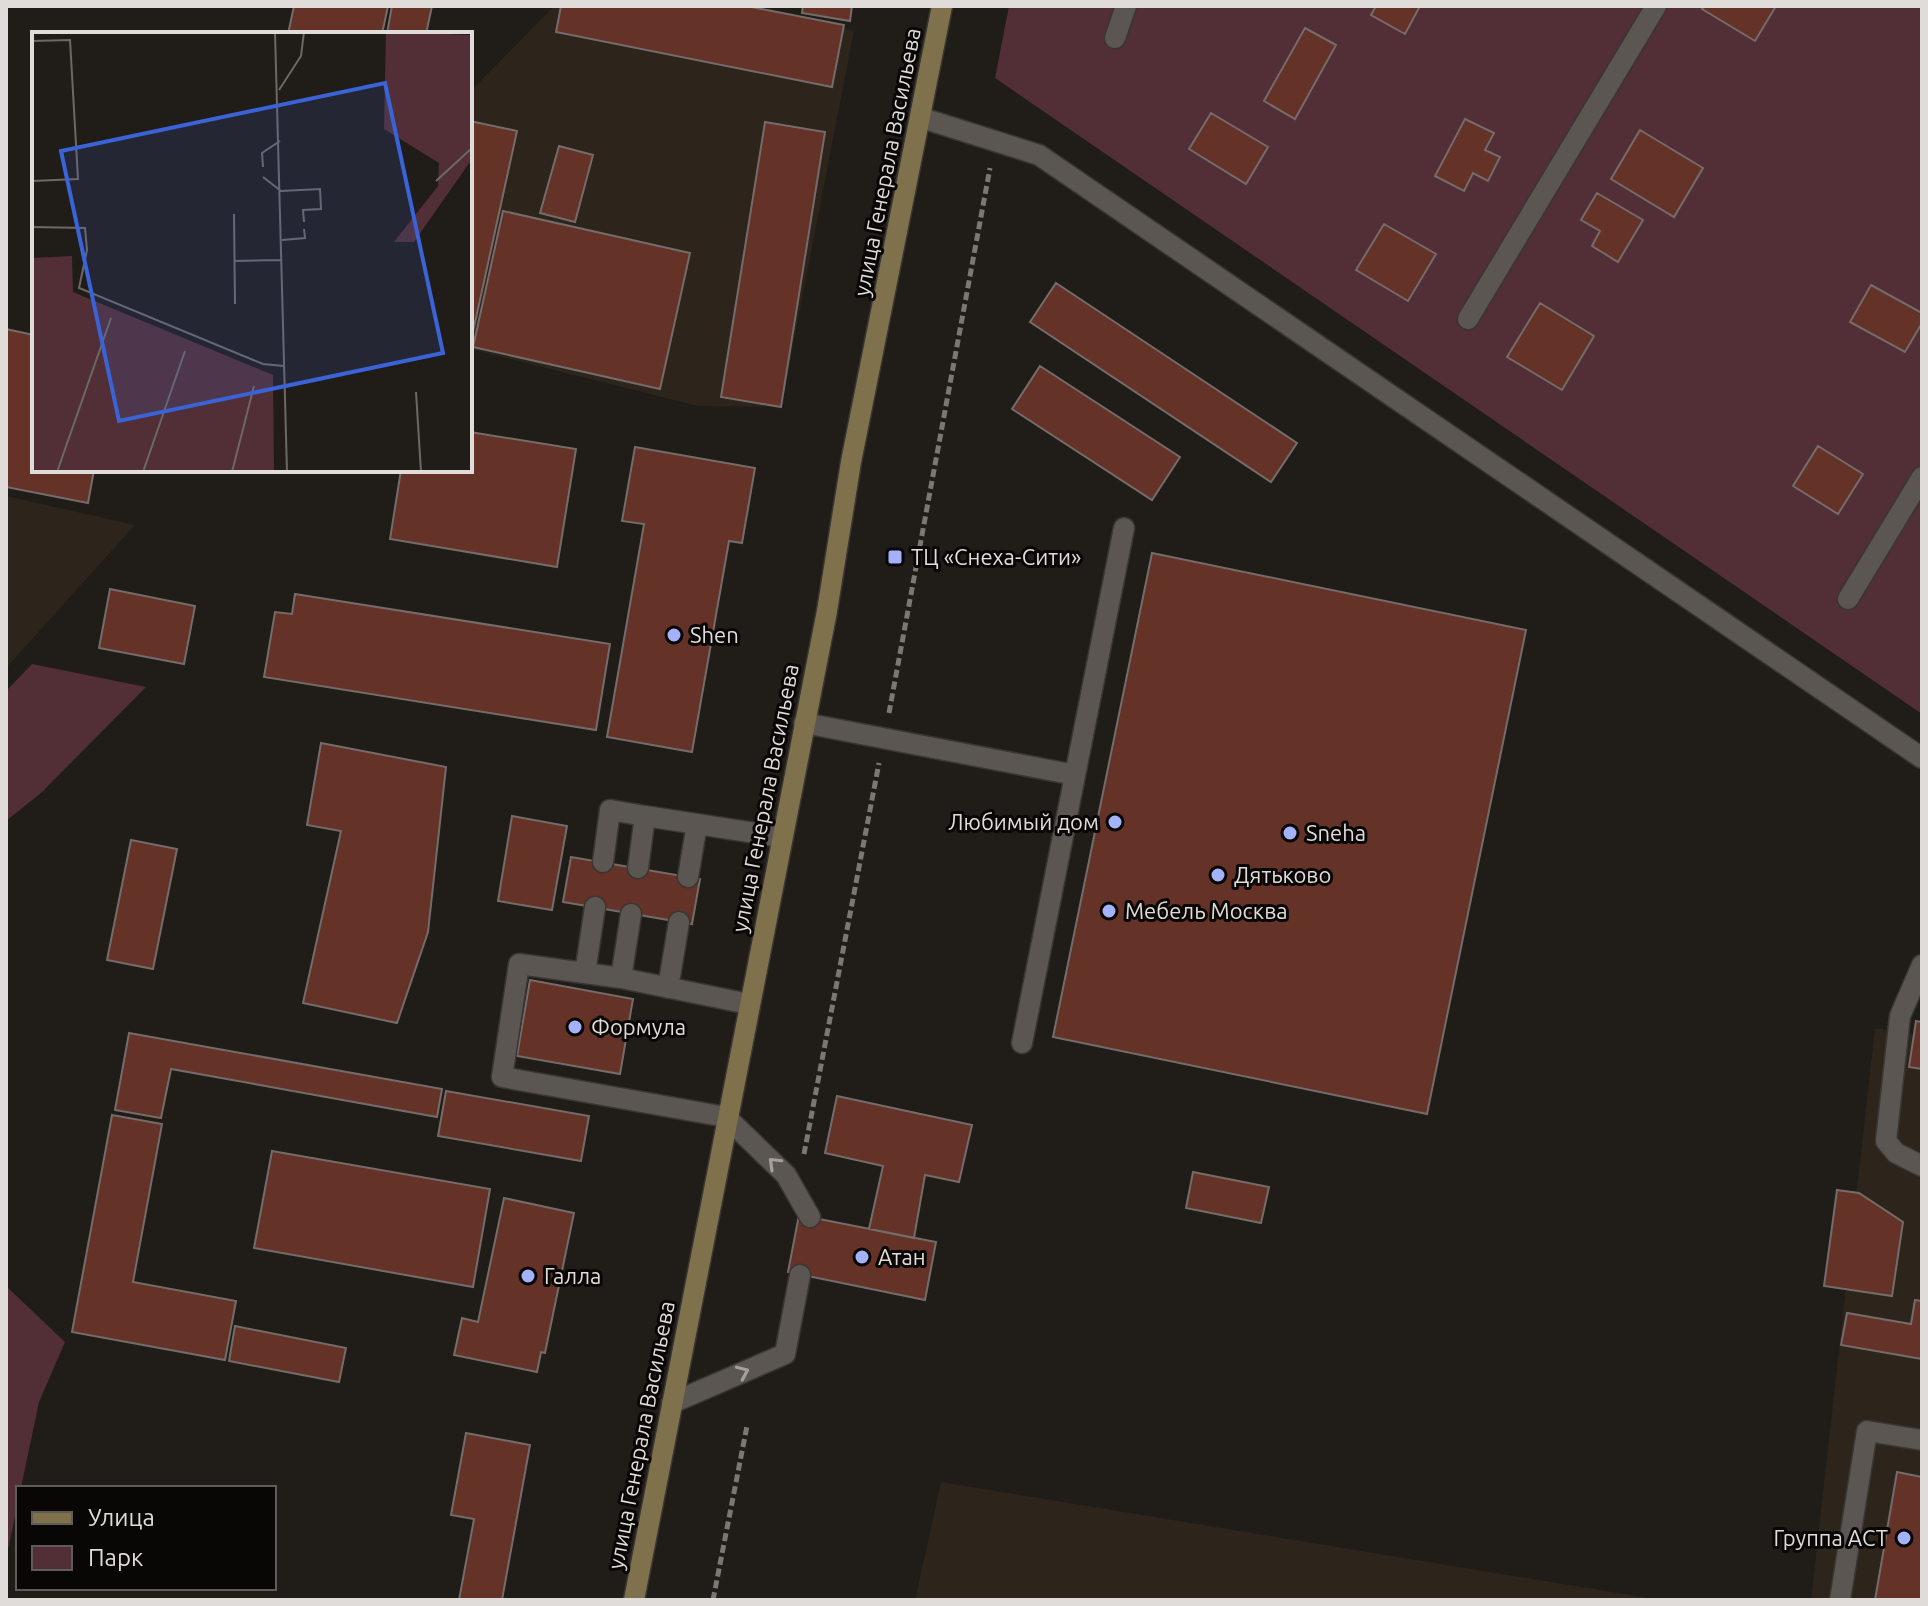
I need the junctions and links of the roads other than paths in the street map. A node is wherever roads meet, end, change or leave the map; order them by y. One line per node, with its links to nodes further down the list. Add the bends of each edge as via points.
1 (942, 6): 5 (main road, улица Генерала Васильева)
2 (1126, 6): 4 (lane)
3 (1656, 6): 6 (lane)
4 (1115, 38)
5 (922, 118): 10 (main road, улица Генерала Васильева); 11 (lane, via 1039,155)
6 (1468, 319)
7 (1922, 477): 9 (lane)
8 (1124, 528): 12 (lane)
9 (1848, 599)
10 (804, 723): 12 (lane); 15 (main road, улица Генерала Васильева)
11 (1922, 758)
12 (1075, 775): 27 (lane)
13 (645, 816): 14 (lane); 16 (lane, via 610,810); 17 (lane)
14 (697, 824): 15 (lane); 18 (lane)
15 (781, 837): 26 (main road, улица Генерала Васильева)
16 (603, 862)
17 (638, 868)
18 (688, 877)
19 (595, 907): 23 (lane)
20 (631, 914): 24 (lane)
21 (679, 922): 25 (lane)
22 (1922, 965): 29 (lane, via 1900,1016 1886,1141 1896,1153)
23 (585, 973): 24 (lane); 28 (lane, via 519,964 502,1077)
24 (621, 978): 25 (lane)
25 (668, 988): 26 (lane)
26 (749, 1004): 28 (main road, улица Генерала Васильева)
27 (1022, 1043)
28 (726, 1117): 30 (lane, one-way to 28, via 786,1175); 32 (main road, улица Генерала Васильева)
29 (1922, 1166)
30 (810, 1217)
31 (800, 1275): 32 (lane, one-way to 31, via 785,1354)
32 (672, 1403): 34 (main road, улица Генерала Васильева)
33 (1922, 1440): 35 (lane, via 1867,1431)
34 (634, 1600)
35 (1840, 1600)

